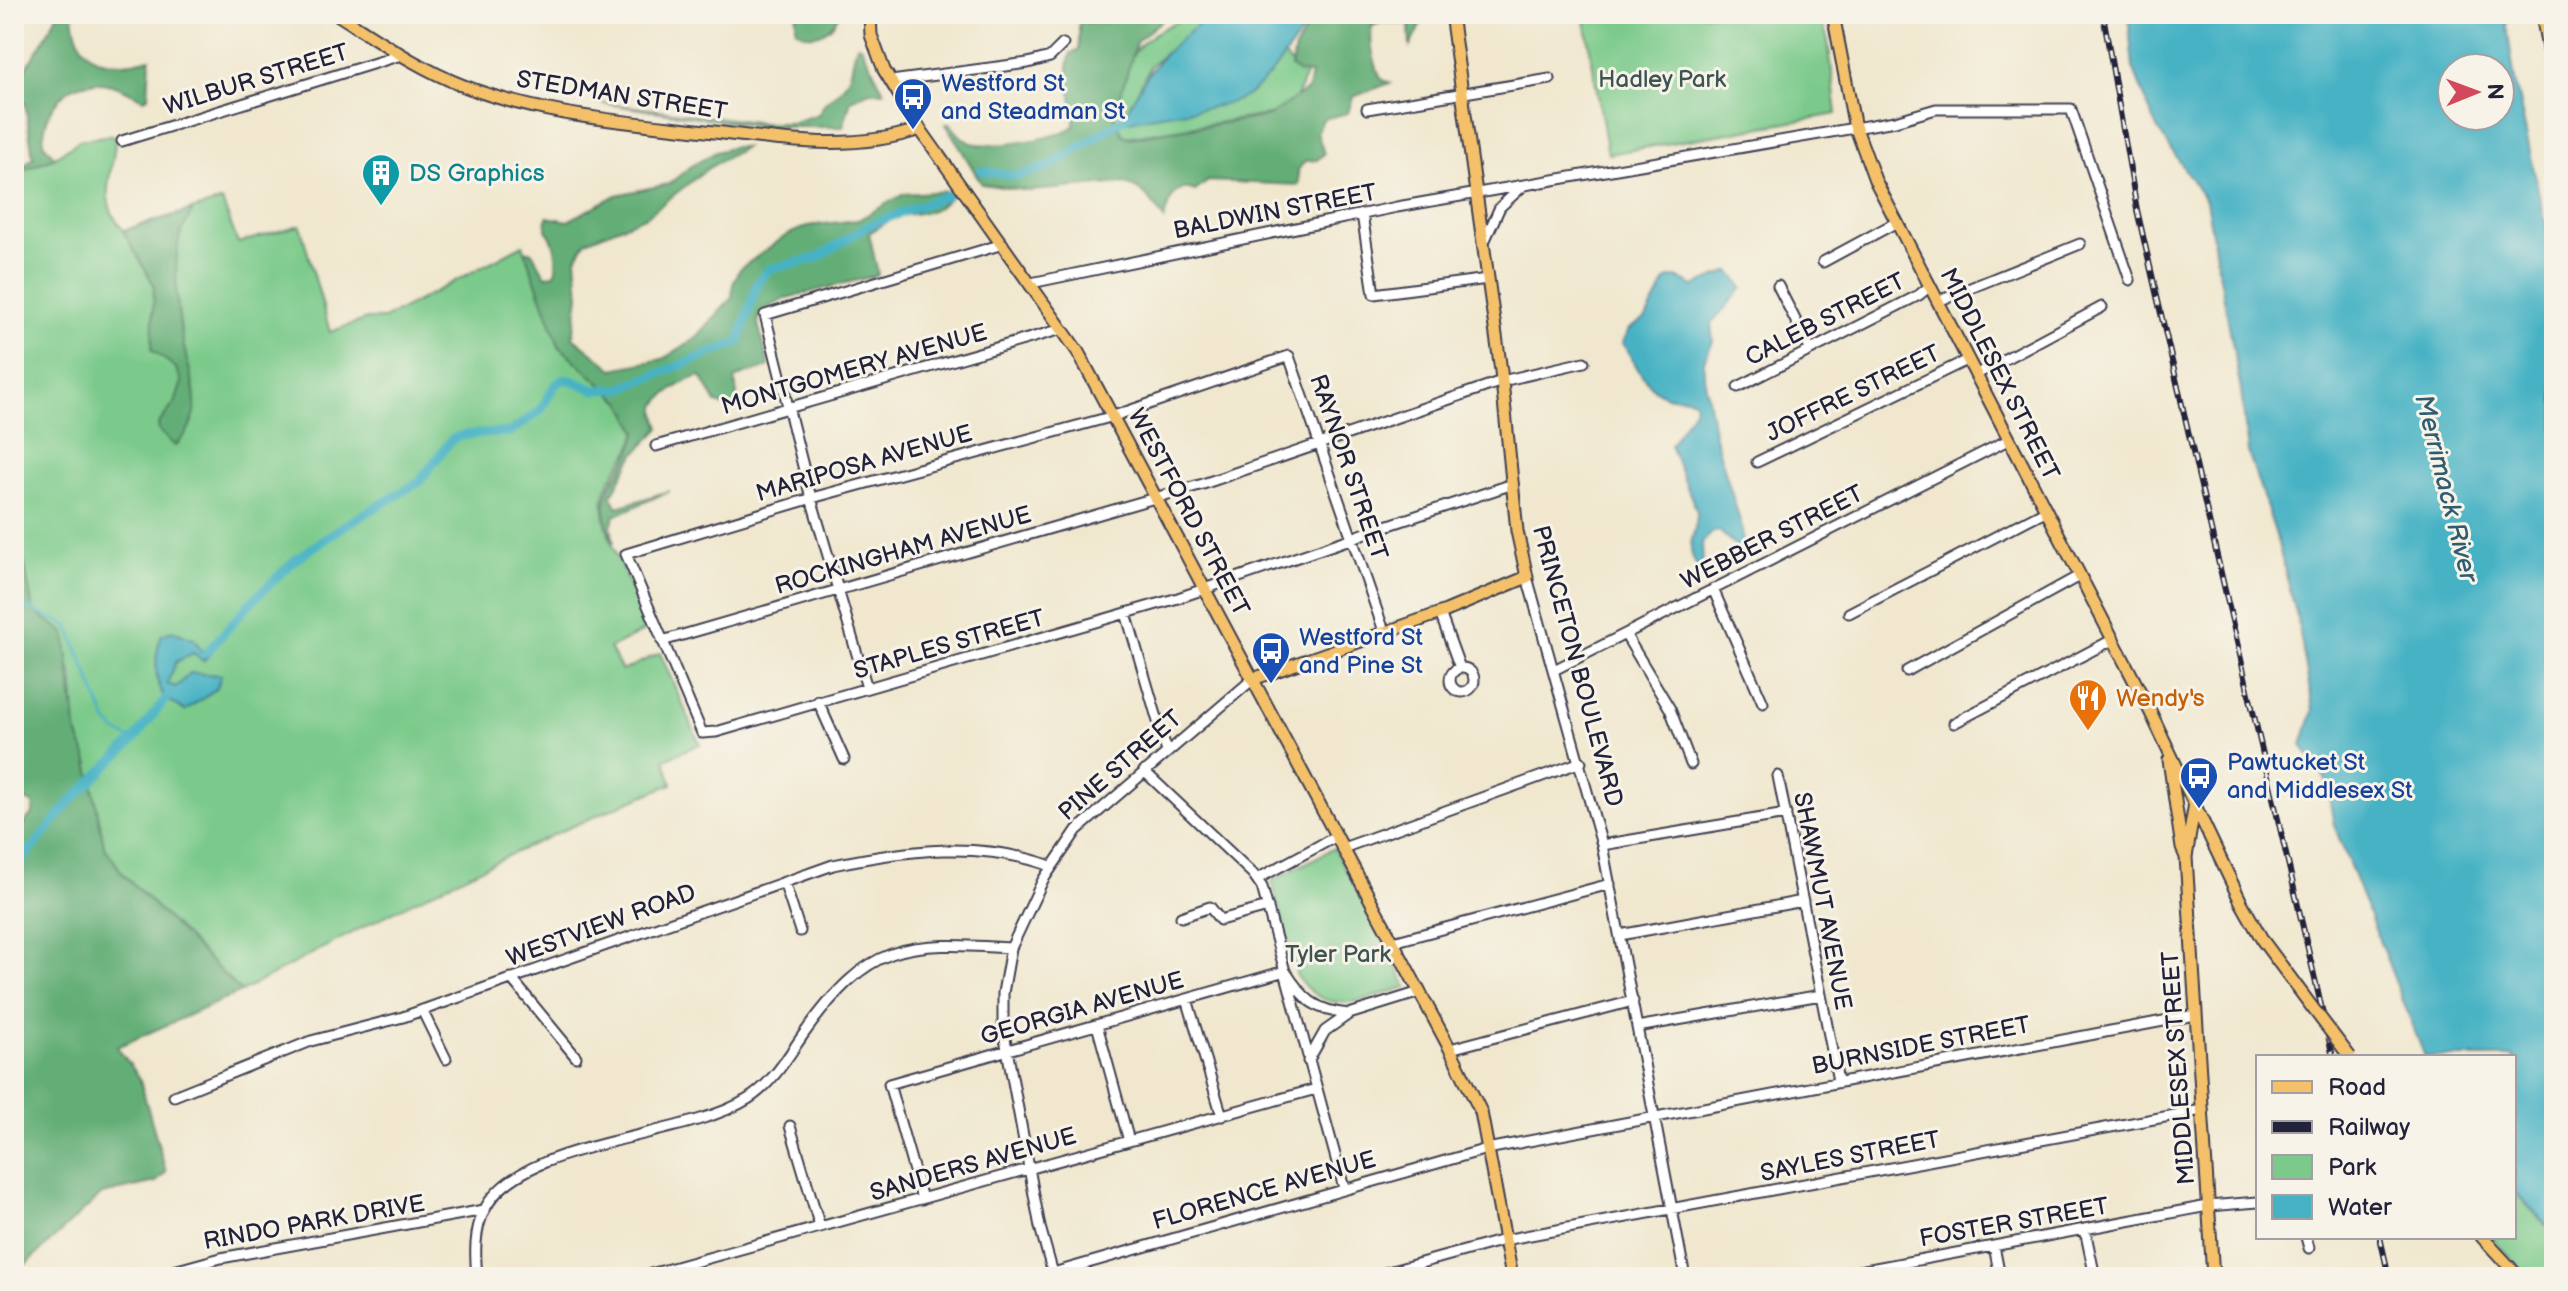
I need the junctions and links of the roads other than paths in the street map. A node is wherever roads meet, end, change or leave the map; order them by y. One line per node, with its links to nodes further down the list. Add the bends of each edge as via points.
1 (337, 14): 7 (main road, STEDMAN STREET)
2 (870, 14): 9 (main road, WESTFORD STREET, via 871,35)
3 (1451, 14): 11 (main road, PRINCETON BOULEVARD)
4 (1833, 14): 13 (main road, MIDDLESEX STREET)
5 (2542, 14): 10 (main road)
6 (1063, 44): 9 (street, via 1050,57 1028,63)
7 (401, 55): 14 (main road, STEDMAN STREET, via 491,96 613,121 843,144); 15 (street, WILBUR STREET)
8 (1550, 79): 11 (street)
9 (891, 81): 14 (main road, WESTFORD STREET)
10 (2554, 84)
11 (1462, 95): 12 (street); 17 (main road, PRINCETON BOULEVARD)
12 (1367, 109)
13 (1855, 125): 16 (street, BALDWIN STREET); 19 (main road, MIDDLESEX STREET); 25 (street, BALDWIN STREET, via 1936,109 2071,109)
14 (920, 129): 20 (main road, WESTFORD STREET)
15 (122, 141)
16 (1527, 183): 17 (street, BALDWIN STREET); 22 (street, via 1500,207)
17 (1476, 193): 18 (street, BALDWIN STREET); 22 (main road, PRINCETON BOULEVARD)
18 (1362, 214): 24 (street, via 1374,294); 26 (street, BALDWIN STREET)
19 (1897, 222): 23 (street); 28 (main road, MIDDLESEX STREET)
20 (1003, 244): 26 (main road, WESTFORD STREET); 38 (street, via 765,315)
21 (2080, 244): 29 (street)
22 (1483, 245): 24 (main road, PRINCETON BOULEVARD)
23 (1823, 262)
24 (1488, 279): 36 (main road, PRINCETON BOULEVARD)
25 (2130, 280)
26 (1031, 283): 31 (main road, WESTFORD STREET)
27 (1778, 286): 32 (street)
28 (1930, 286): 29 (main road, MIDDLESEX STREET); 32 (street, CALEB STREET)
29 (1938, 301): 33 (main road, MIDDLESEX STREET)
30 (2102, 307): 35 (street)
31 (1062, 329): 38 (street, MONTGOMERY AVENUE); 39 (main road, WESTFORD STREET)
32 (1810, 349): 37 (street, CALEB STREET)
33 (1967, 360): 35 (main road, MIDDLESEX STREET); 43 (street, JOFFRE STREET)
34 (1584, 362): 36 (street, ROCKINGHAM AVENUE)
35 (1975, 375): 40 (main road, MIDDLESEX STREET)
36 (1502, 381): 41 (street, ROCKINGHAM AVENUE); 44 (main road, PRINCETON BOULEVARD)
37 (1738, 387)
38 (786, 408): 42 (street, MONTGOMERY AVENUE); 45 (street)
39 (1114, 416): 41 (street, RAYNOR STREET, via 1289,356); 45 (street, MARIPOSA AVENUE); 46 (main road, WESTFORD STREET)
40 (2008, 440): 47 (main road, MIDDLESEX STREET); 52 (street, WEBBER STREET)
41 (1319, 444): 46 (street, ROCKINGHAM AVENUE); 48 (street, RAYNOR STREET)
42 (656, 446)
43 (1757, 462)
44 (1513, 484): 48 (street, STAPLES STREET); 50 (main road, PRINCETON BOULEVARD)
45 (811, 498): 53 (street); 60 (street, MARIPOSA AVENUE, via 626,554)
46 (1156, 498): 51 (main road, WESTFORD STREET); 53 (street, ROCKINGHAM AVENUE)
47 (2045, 511): 49 (main road, MIDDLESEX STREET); 56 (street)
48 (1353, 538): 51 (street, STAPLES STREET); 57 (street, RAYNOR STREET)
49 (2079, 576): 59 (main road, MIDDLESEX STREET); 63 (street)
50 (1527, 577): 55 (main road, PINE STREET); 62 (street, PRINCETON BOULEVARD)
51 (1205, 589): 54 (street, STAPLES STREET); 64 (main road, WESTFORD STREET)
52 (1713, 589): 58 (street, WEBBER STREET); 67 (street)
53 (838, 590): 60 (street, ROCKINGHAM AVENUE); 65 (street)
54 (1126, 613): 65 (street, STAPLES STREET); 70 (street)
55 (1440, 613): 57 (main road, PINE STREET); 61 (street)
56 (1849, 613)
57 (1384, 631): 64 (main road, PINE STREET)
58 (1625, 634): 62 (street, WEBBER STREET); 73 (street, via 1670,709)
59 (2114, 639): 68 (street); 69 (main road, MIDDLESEX STREET)
60 (662, 641): 66 (street, STAPLES STREET, via 702,733)
61 (1460, 668)
62 (1554, 670): 72 (street, PRINCETON BOULEVARD)
63 (1907, 671)
64 (1253, 679): 70 (street, PINE STREET); 78 (main road, WESTFORD STREET)
65 (867, 688): 66 (street, STAPLES STREET)
66 (818, 701): 71 (street)
67 (1763, 703)
68 (1954, 723)
69 (2164, 740): 76 (main road, MIDDLESEX STREET); 81 (main road, MIDDLESEX STREET)
70 (1167, 752): 74 (street, PINE STREET)
71 (844, 759)
72 (1581, 762): 79 (street, PRINCETON BOULEVARD); 80 (street)
73 (1691, 764)
74 (1144, 771): 82 (street, PINE STREET, via 1077,830); 83 (street)
75 (1778, 776): 77 (street, SHAWMUT AVENUE)
76 (2195, 802): 81 (main road, MIDDLESEX STREET); 106 (main road, bridge, via 2263,941)
77 (1786, 814): 79 (street); 86 (street, SHAWMUT AVENUE)
78 (1337, 836): 80 (main road, WESTFORD STREET); 83 (street)
79 (1602, 845): 85 (street, PRINCETON BOULEVARD)
80 (1343, 848): 91 (main road, WESTFORD STREET)
81 (2186, 857): 101 (main road, MIDDLESEX STREET)
82 (1051, 866): 84 (street, WESTVIEW ROAD, via 1007,853 932,850 833,865); 92 (street, PINE STREET)
83 (1257, 879): 87 (street)
84 (784, 882): 89 (street); 94 (street, WESTVIEW ROAD)
85 (1610, 884): 90 (street, PRINCETON BOULEVARD); 91 (street)
86 (1803, 901): 90 (street); 96 (street, SHAWMUT AVENUE)
87 (1268, 907): 88 (street, via 1220,920 1210,907); 93 (street)
88 (1181, 917)
89 (800, 931)
90 (1620, 935): 98 (street, PRINCETON BOULEVARD)
91 (1393, 942): 95 (main road, WESTFORD STREET)
92 (1011, 948): 105 (street, PINE STREET, via 1003,993); 125 (street, via 927,945 890,953 839,987 774,1075 750,1098 684,1125 540,1164 509,1181)
93 (1285, 971): 97 (street, GEORGIA AVENUE); 100 (street, via 1312,1006); 109 (street)
94 (511, 978): 99 (street, WESTVIEW ROAD); 107 (street)
95 (1420, 992): 100 (street); 104 (main road, WESTFORD STREET)
96 (1821, 995): 103 (street); 110 (street, SHAWMUT AVENUE)
97 (1187, 999): 102 (street, GEORGIA AVENUE); 115 (street)
98 (1633, 1001): 103 (street, PRINCETON BOULEVARD); 104 (street)
99 (422, 1010): 108 (street); 112 (street, WESTVIEW ROAD, via 311,1041)
100 (1349, 1014): 109 (street, via 1317,1040)
101 (2195, 1015): 110 (street, BURNSIDE STREET); 113 (main road, MIDDLESEX STREET)
102 (1097, 1025): 105 (street, GEORGIA AVENUE); 117 (street)
103 (1637, 1027): 114 (street, PRINCETON BOULEVARD)
104 (1450, 1049): 118 (main road, WESTFORD STREET, via 1481,1112)
105 (1006, 1050): 119 (street, PINE STREET); 121 (street, GEORGIA AVENUE, via 889,1084)
106 (2348, 1055)
107 (576, 1057)
108 (446, 1059)
109 (1308, 1061): 111 (street)
110 (1838, 1081): 114 (street, BURNSIDE STREET)
111 (1316, 1089): 115 (street, SANDERS AVENUE); 120 (street)
112 (174, 1096)
113 (2202, 1110): 123 (main road, MIDDLESEX STREET); 124 (street, SAYLES STREET)
114 (1654, 1115): 118 (street, BURNSIDE STREET); 124 (street, PRINCETON BOULEVARD)
115 (1222, 1116): 117 (street, SANDERS AVENUE)
116 (790, 1126): 126 (street)
117 (1129, 1141): 119 (street, SANDERS AVENUE)
118 (1487, 1149): 120 (street, FLORENCE AVENUE); 129 (main road, WESTFORD STREET)
119 (1028, 1169): 121 (street, SANDERS AVENUE); 131 (street, PINE STREET)
120 (1344, 1188): 131 (street, FLORENCE AVENUE)
121 (922, 1199): 126 (street, SANDERS AVENUE)
122 (2256, 1202): 123 (street, FOSTER STREET)
123 (2208, 1206): 127 (street, FOSTER STREET); 141 (main road, MIDDLESEX STREET)
124 (1672, 1209): 129 (street, SAYLES STREET); 137 (street, PRINCETON BOULEVARD)
125 (484, 1210): 132 (street, RINDO PARK DRIVE, via 221,1258); 133 (street, via 477,1235)
126 (820, 1227): 134 (street, SANDERS AVENUE)
127 (2085, 1230): 130 (street, FOSTER STREET); 140 (street)
128 (2484, 1239): 142 (main road)
129 (1504, 1240): 135 (street, SAYLES STREET); 136 (main road, WESTFORD STREET)
130 (1994, 1246): 138 (street, FOSTER STREET); 139 (street)
131 (1054, 1275)
132 (152, 1277)
133 (477, 1277)
134 (640, 1277)
135 (1370, 1277)
136 (1512, 1277)
137 (1685, 1277)
138 (1827, 1277)
139 (2000, 1277)
140 (2095, 1277)
141 (2213, 1277)
142 (2519, 1277)

